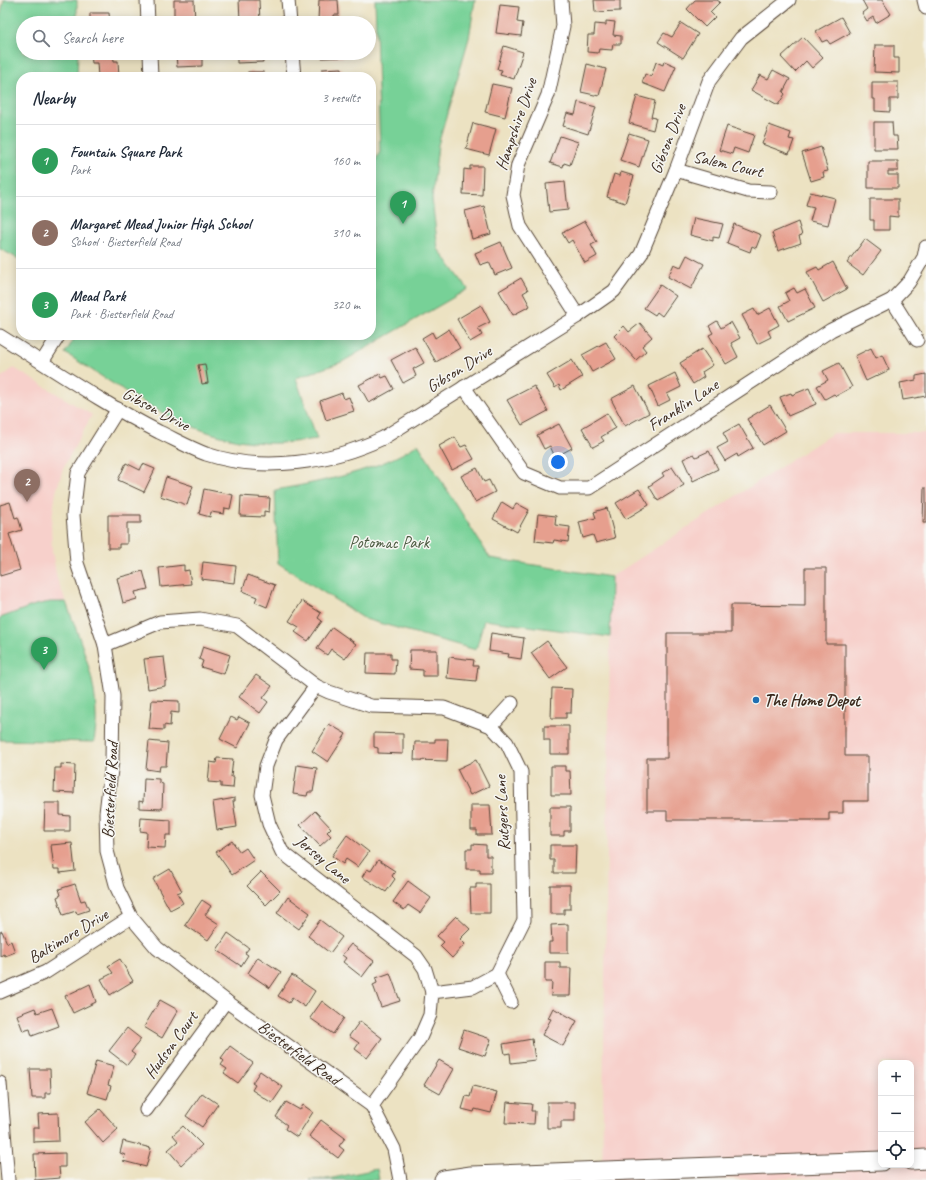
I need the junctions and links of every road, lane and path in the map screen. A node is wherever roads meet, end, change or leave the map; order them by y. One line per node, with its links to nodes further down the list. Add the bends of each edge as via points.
1 (147, 0): 7 (street)
2 (288, 0): 8 (street)
3 (561, 0): 17 (street, Hampshire Drive, via 563,26 548,95 518,165 512,194 520,226)
4 (789, 0): 13 (street, Gibson Drive, via 741,38 709,81)
5 (924, 0): 6 (street)
6 (926, 8)
7 (148, 16)
8 (289, 16)
9 (150, 60): 11 (street)
10 (293, 60): 12 (street)
11 (151, 72)
12 (294, 72)
13 (676, 170): 14 (street, Salem Court, via 748,191); 17 (street, Gibson Drive, via 641,254 614,291)
14 (771, 192)
15 (926, 246): 16 (street, Franklin Lane, via 924,257 909,282)
16 (892, 300): 20 (street); 22 (street, Franklin Lane, via 831,330 589,488 560,488 524,473)
17 (578, 316): 22 (street, Gibson Drive)
18 (0, 336): 21 (street, Gibson Drive)
19 (56, 340): 21 (street)
20 (917, 340)
21 (42, 362): 23 (street, Gibson Drive)
22 (464, 387): 23 (street, Gibson Drive, via 383,438 359,449 308,461 274,464 244,462 206,454)
23 (118, 409): 24 (street, Biesterfield Road, via 78,473 73,516 76,563)
24 (105, 645): 25 (street, Rutgers Lane, via 160,622 200,619 237,626); 28 (street, Biesterfield Road, via 113,696 112,761 106,813 107,851 117,888)
25 (316, 686): 27 (street, Rutgers Lane, via 370,706 444,708); 31 (street, Jersey Lane, via 276,740 266,766 262,795 269,824 282,852 416,956 425,969)
26 (512, 703): 27 (street)
27 (491, 726): 29 (street, Rutgers Lane, via 507,743 521,772 524,920)
28 (131, 918): 30 (street, Baltimore Drive, via 46,972); 32 (street, Biesterfield Road, via 158,948)
29 (497, 974): 31 (street, via 474,987); 33 (street)
30 (0, 992)
31 (432, 992): 35 (street, via 430,1015 420,1038)
32 (226, 1000): 35 (street, Biesterfield Road); 36 (street, Hudson Court)
33 (511, 1002)
34 (0, 1083): 37 (street)
35 (372, 1106): 42 (street, Biesterfield Road, via 394,1149)
36 (146, 1110)
37 (1, 1132): 41 (street)
38 (926, 1159): 39 (street)
39 (914, 1160)
40 (878, 1161): 43 (street, via 471,1176)
41 (8, 1180)
42 (400, 1180)
43 (444, 1180)

